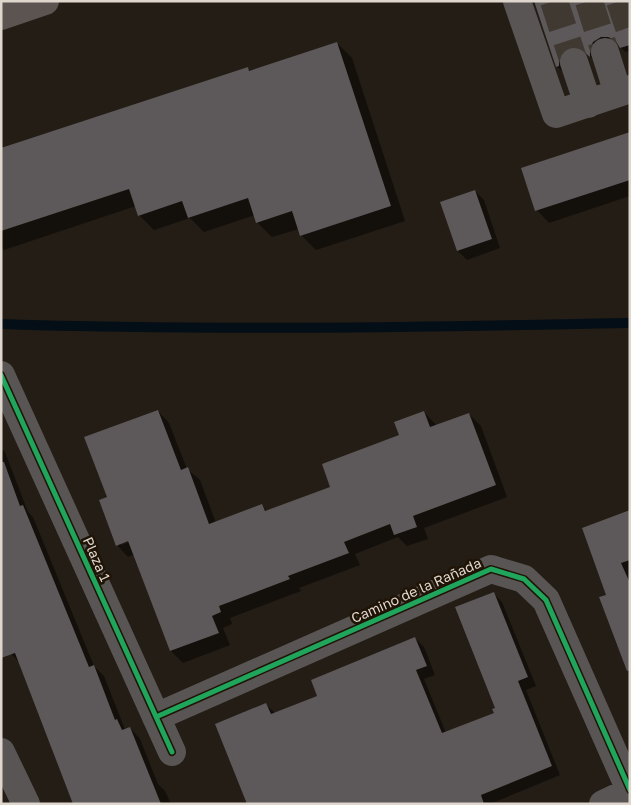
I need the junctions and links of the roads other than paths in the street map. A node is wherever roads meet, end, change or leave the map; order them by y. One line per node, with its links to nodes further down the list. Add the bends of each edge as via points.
1 (45, 1): 3 (main road)
2 (517, 1): 7 (street, via 556,114)
3 (1, 16)
4 (605, 52): 6 (street)
5 (574, 62): 7 (street)
6 (624, 91): 7 (street)
7 (588, 104)
8 (1, 375): 9 (street, Plaza 1)
9 (156, 717): 11 (street, Plaza 1); 12 (street, Camino de la Rañada, via 491,569 524,579 546,600)
10 (1, 752): 13 (street)
11 (172, 752)
12 (630, 791): 14 (street)
13 (26, 804)
14 (603, 804)

